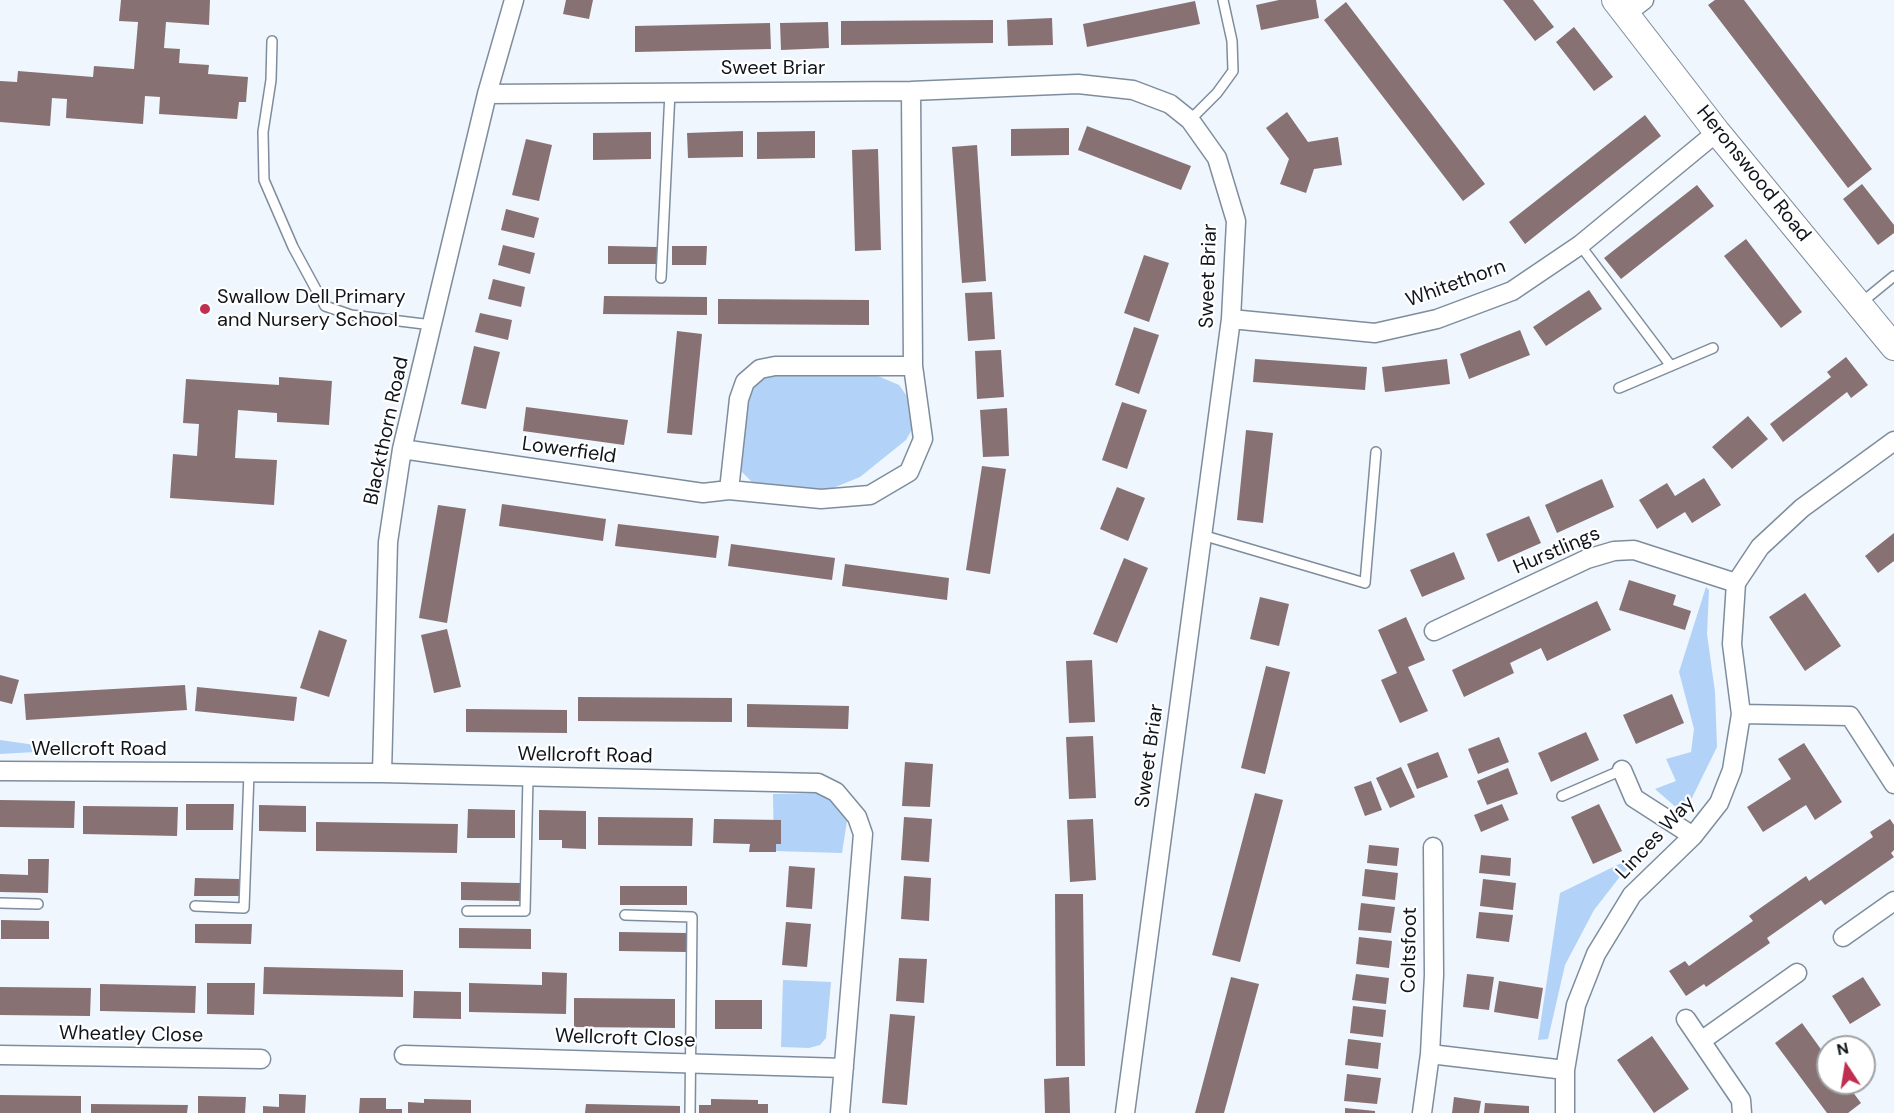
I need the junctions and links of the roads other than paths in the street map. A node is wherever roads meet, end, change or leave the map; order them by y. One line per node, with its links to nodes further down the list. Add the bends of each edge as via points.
1 (514, 0): 7 (street, Blackthorn Road)
2 (1223, 0): 8 (lane, via 1232,41 1233,71)
3 (1629, 4): 9 (street, Heronswood Road)
4 (272, 41): 15 (lane, via 263,132 264,180 293,247 325,306 351,315)
5 (912, 91): 6 (street, Sweet Briar); 8 (street, Sweet Briar, via 1078,84 1122,88 1170,104); 18 (street, Lowerfield)
6 (670, 92): 7 (street, Sweet Briar); 12 (lane)
7 (488, 94): 15 (street, Blackthorn Road)
8 (1190, 120): 14 (street, Sweet Briar, via 1217,158 1236,221)
9 (1717, 132): 10 (street, Whitethorn); 13 (street, Heronswood Road)
10 (1580, 245): 14 (street, Whitethorn, via 1512,291 1426,322 1375,333); 19 (lane)
11 (1894, 276): 13 (lane)
12 (661, 278)
13 (1860, 305): 16 (street, Heronswood Road)
14 (1231, 319): 25 (street, Sweet Briar)
15 (432, 325): 22 (street, Blackthorn Road)
16 (1894, 347)
17 (1713, 348): 19 (lane)
18 (913, 366): 24 (street, via 760,369 745,382 739,399); 24 (street, Lowerfield, via 923,439 909,472 870,495 821,499)
19 (1671, 366): 20 (lane)
20 (1619, 388)
21 (1894, 441): 26 (street, Linces Way, via 1802,508 1760,547)
22 (402, 449): 24 (street, Lowerfield, via 703,493); 32 (street, Blackthorn Road, via 388,542)
23 (1376, 452): 25 (lane, via 1365,583)
24 (729, 490)
25 (1202, 535): 57 (street, Sweet Briar)
26 (1736, 583): 27 (street, Hurstlings, via 1634,550 1614,551 1587,559); 28 (street, Linces Way, via 1732,644)
27 (1434, 632)
28 (1741, 714): 34 (street, via 1850,716); 36 (street, Linces Way, via 1732,770 1719,802)
29 (1622, 770): 35 (lane); 36 (street, via 1634,798)
30 (0, 771): 31 (street, Wellcroft Road)
31 (249, 773): 32 (street, Wellcroft Road); 41 (lane, via 244,908)
32 (382, 773): 33 (street, Wellcroft Road)
33 (528, 777): 42 (lane, via 525,911); 53 (street, Wellcroft Road, via 818,783 836,792 857,817 863,834)
34 (1894, 784)
35 (1562, 796)
36 (1693, 836): 54 (street, Linces Way, via 1632,896 1596,954 1576,1005)
37 (1433, 847): 48 (street, Coltsfoot)
38 (1894, 901): 44 (street)
39 (0, 903): 40 (lane)
40 (38, 904)
41 (195, 906)
42 (467, 911)
43 (625, 915): 52 (lane, via 692,917)
44 (1843, 937)
45 (1797, 973): 47 (street)
46 (1686, 1019): 47 (street)
47 (1701, 1041): 60 (street, via 1741,1100)
48 (1430, 1054): 54 (street); 58 (street, Coltsfoot)
49 (0, 1055): 51 (street, Wheatley Close)
50 (405, 1055): 52 (street, Wellcroft Close)
51 (261, 1059)
52 (691, 1064): 53 (street, Wellcroft Close); 55 (lane)
53 (844, 1068): 56 (street, Wellcroft Road)
54 (1565, 1070): 59 (street, Linces Way)
55 (690, 1113)
56 (840, 1113)
57 (1125, 1113)
58 (1422, 1113)
59 (1565, 1113)
60 (1742, 1113)

